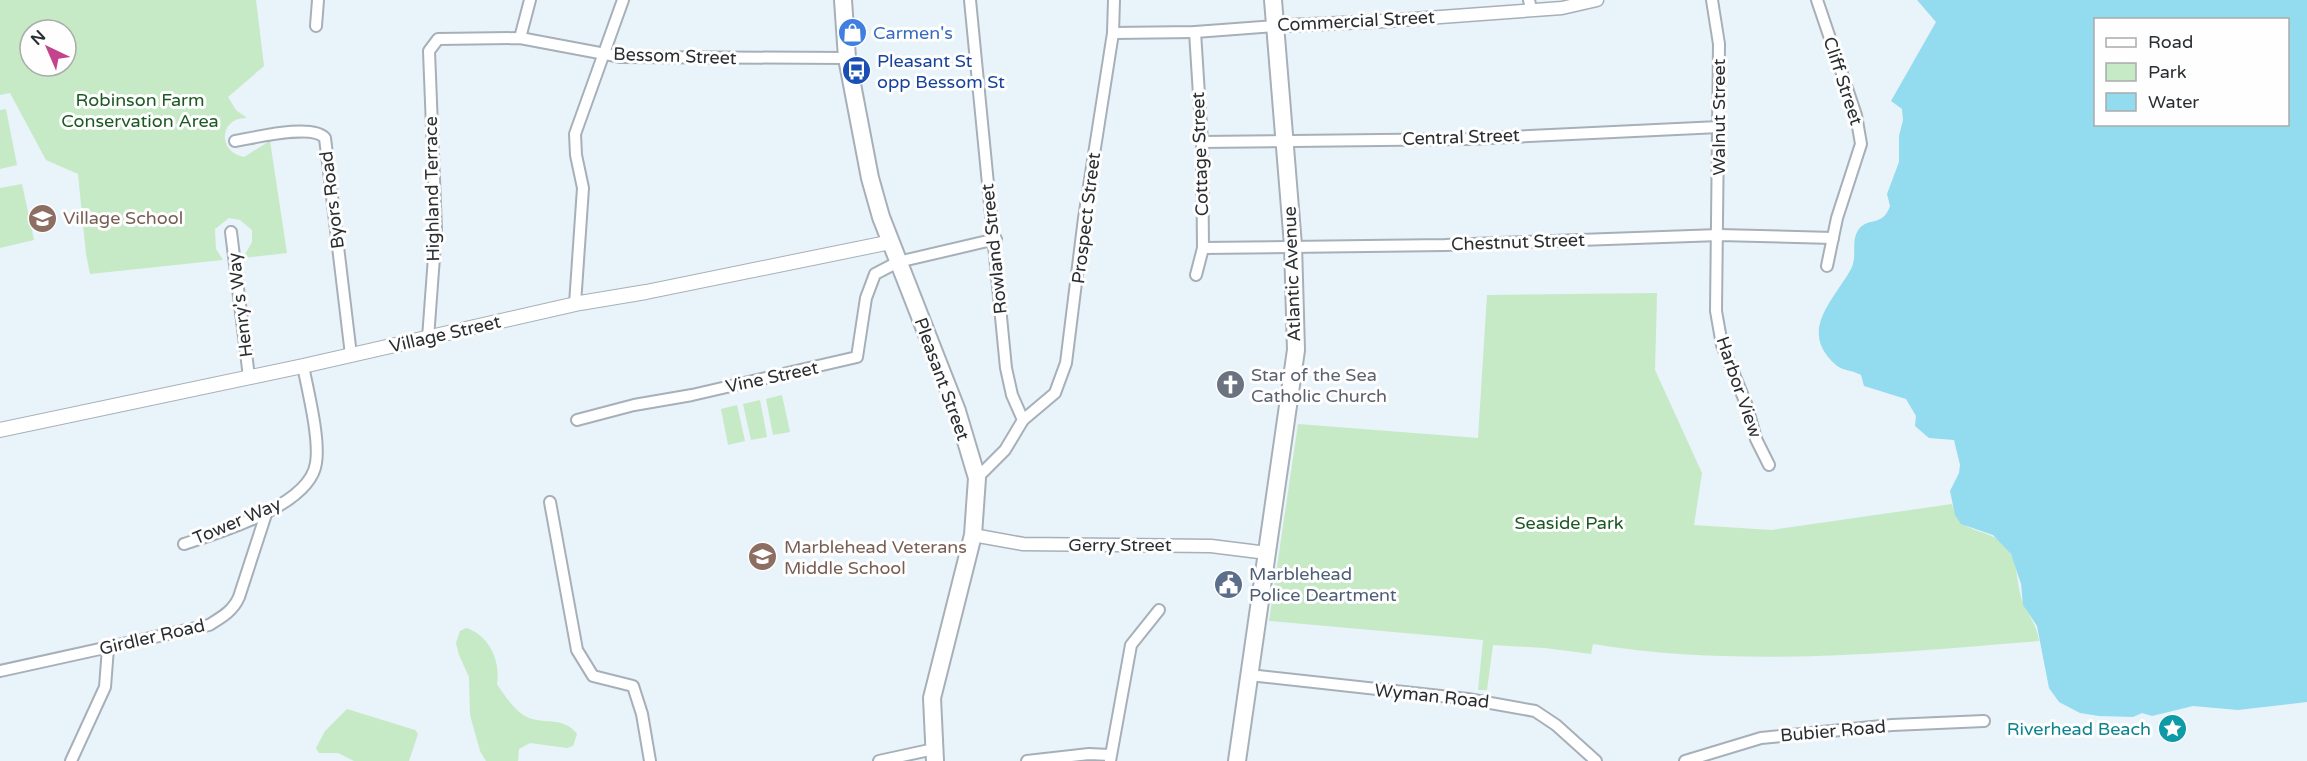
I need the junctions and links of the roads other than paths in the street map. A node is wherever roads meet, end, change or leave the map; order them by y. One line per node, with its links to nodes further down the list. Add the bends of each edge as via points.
1 (318, 0): 12 (street)
2 (530, 0): 16 (street)
3 (623, 0): 18 (street)
4 (843, 0): 19 (main road, Pleasant Street)
5 (970, 0): 27 (street, Rowland Street, via 986,180)
6 (1114, 0): 15 (street, Prospect Street)
7 (1273, 0): 13 (main road, Atlantic Avenue)
8 (1597, 0): 11 (street, Commercial Street, via 1562,8)
9 (1712, 0): 20 (street, Walnut Street, via 1719,44)
10 (1817, 0): 26 (street, Cliff Street, via 1856,115 1861,144)
11 (1530, 5): 13 (street, Commercial Street, via 1386,21)
12 (316, 26)
13 (1276, 26): 14 (street, Commercial Street); 21 (main road, Atlantic Avenue)
14 (1195, 32): 15 (street, Commercial Street); 23 (street, Cottage Street)
15 (1113, 33): 40 (street, Prospect Street, via 1065,369 1055,393)
16 (520, 38): 17 (street, Bessom Street, via 443,38); 18 (street, Bessom Street)
17 (434, 42): 35 (street, Highland Terrace, via 429,51 436,230)
18 (604, 54): 19 (street, Bessom Street); 34 (street, via 575,134 583,188)
19 (847, 58): 28 (main road, Pleasant Street, via 870,178)
20 (1719, 127): 21 (street, Central Street, via 1468,139); 25 (street, Walnut Street)
21 (1285, 140): 23 (street, Central Street); 29 (main road, Atlantic Avenue)
22 (235, 141): 36 (street, Byors Road, via 304,130 325,138)
23 (1202, 142): 30 (street, Cottage Street)
24 (231, 232): 38 (street, Henry's Way)
25 (1719, 235): 26 (street, Chestnut Street); 29 (street, Chestnut Street); 42 (street, Harbor View, via 1719,331 1756,439)
26 (1833, 238): 32 (street, Cliff Street)
27 (996, 239): 31 (street); 40 (street, Rowland Street, via 1006,368)
28 (891, 242): 31 (main road, Pleasant Street); 34 (main road, Village Street)
29 (1293, 245): 30 (street, Chestnut Street); 48 (main road, Atlantic Avenue, via 1296,351)
30 (1203, 248): 33 (street, Cottage Street)
31 (898, 262): 39 (street, Vine Street, via 874,274 870,282 857,357); 43 (main road, Pleasant Street, via 954,402)
32 (1827, 266)
33 (1196, 275)
34 (575, 304): 35 (main road, Village Street)
35 (435, 336): 36 (main road, Village Street)
36 (351, 355): 37 (main road, Village Street)
37 (303, 366): 38 (main road, Village Street); 45 (street, Tower Way, via 316,464 305,486)
38 (249, 378): 41 (main road, Village Street)
39 (577, 420)
40 (1023, 420): 43 (street, via 1005,450)
41 (0, 430)
42 (1769, 465)
43 (976, 478): 46 (main road, Pleasant Street)
44 (550, 502): 57 (street, via 577,650 593,676 633,686)
45 (267, 511): 47 (street, Tower Way); 50 (street, Girdler Road, via 235,606 209,625)
46 (973, 535): 48 (street, Gerry Street, via 1023,544 1211,546); 54 (main road, Pleasant Street, via 932,698)
47 (184, 544)
48 (1267, 553): 52 (main road, Atlantic Avenue)
49 (1159, 610): 55 (street, via 1131,645)
50 (108, 648): 51 (street, Girdler Road); 56 (street, via 105,687)
51 (0, 671)
52 (1249, 675): 60 (main road, Atlantic Avenue); 61 (street, Wyman Road, via 1519,707 1535,711 1557,725)
53 (1984, 721): 62 (street, Bubier Road, via 1892,725 1761,738)
54 (935, 755): 58 (street)
55 (1110, 758): 59 (street, via 1089,754)
56 (71, 761)
57 (650, 761)
58 (879, 761)
59 (1027, 761)
60 (1237, 761)
61 (1596, 761)
62 (1685, 761)

